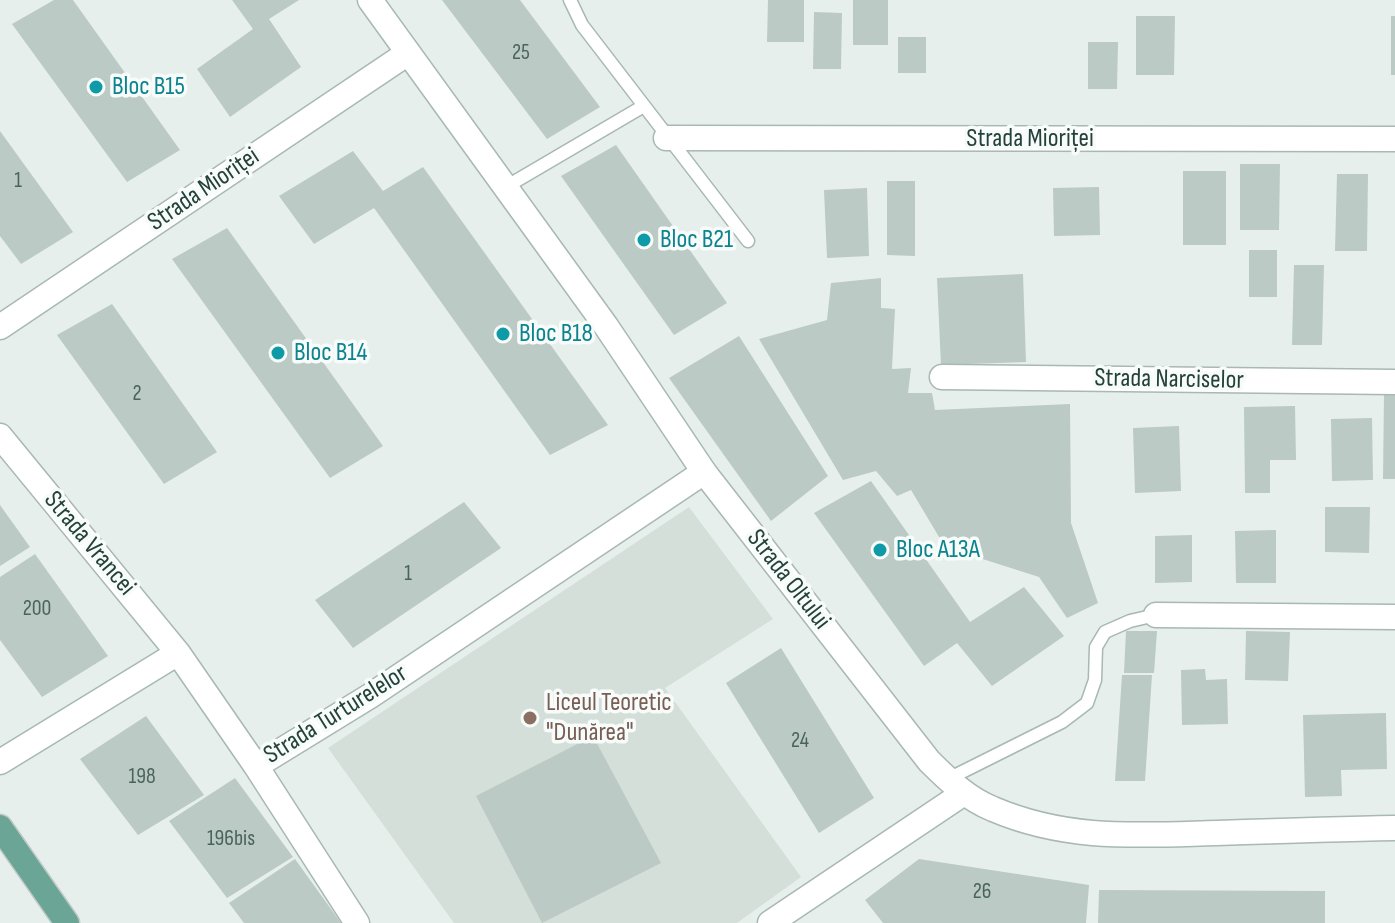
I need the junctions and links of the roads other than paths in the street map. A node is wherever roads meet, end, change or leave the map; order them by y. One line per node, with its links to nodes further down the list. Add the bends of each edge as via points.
1 (370, 0): 3 (street, Strada Oltului)
2 (570, 0): 4 (lane, via 582,25)
3 (408, 53): 7 (street, Strada Oltului); 9 (street, Strada Mioriței)
4 (642, 107): 5 (lane); 7 (lane)
5 (666, 138): 6 (street, Strada Mioriței); 8 (lane)
6 (1395, 139)
7 (504, 188): 13 (street, Strada Oltului)
8 (748, 241)
9 (0, 327)
10 (942, 377): 11 (street, Strada Narciselor)
11 (1395, 382)
12 (0, 436): 16 (street, Strada Vrancei)
13 (704, 472): 18 (street, Strada Turturelelor, via 370,696); 19 (street, Strada Oltului, via 929,761)
14 (1156, 615): 15 (street); 19 (lane, via 1105,632 1096,647 1095,680 1087,703)
15 (1395, 617)
16 (178, 653): 17 (street); 18 (street, Strada Turturelelor)
17 (0, 762)
18 (256, 766): 23 (street)
19 (956, 786): 21 (street, Strada Oltului, via 990,809 1080,834); 24 (street)
20 (0, 827): 22 (main road)
21 (1395, 828)
22 (67, 923)
23 (357, 923)
24 (770, 923)

